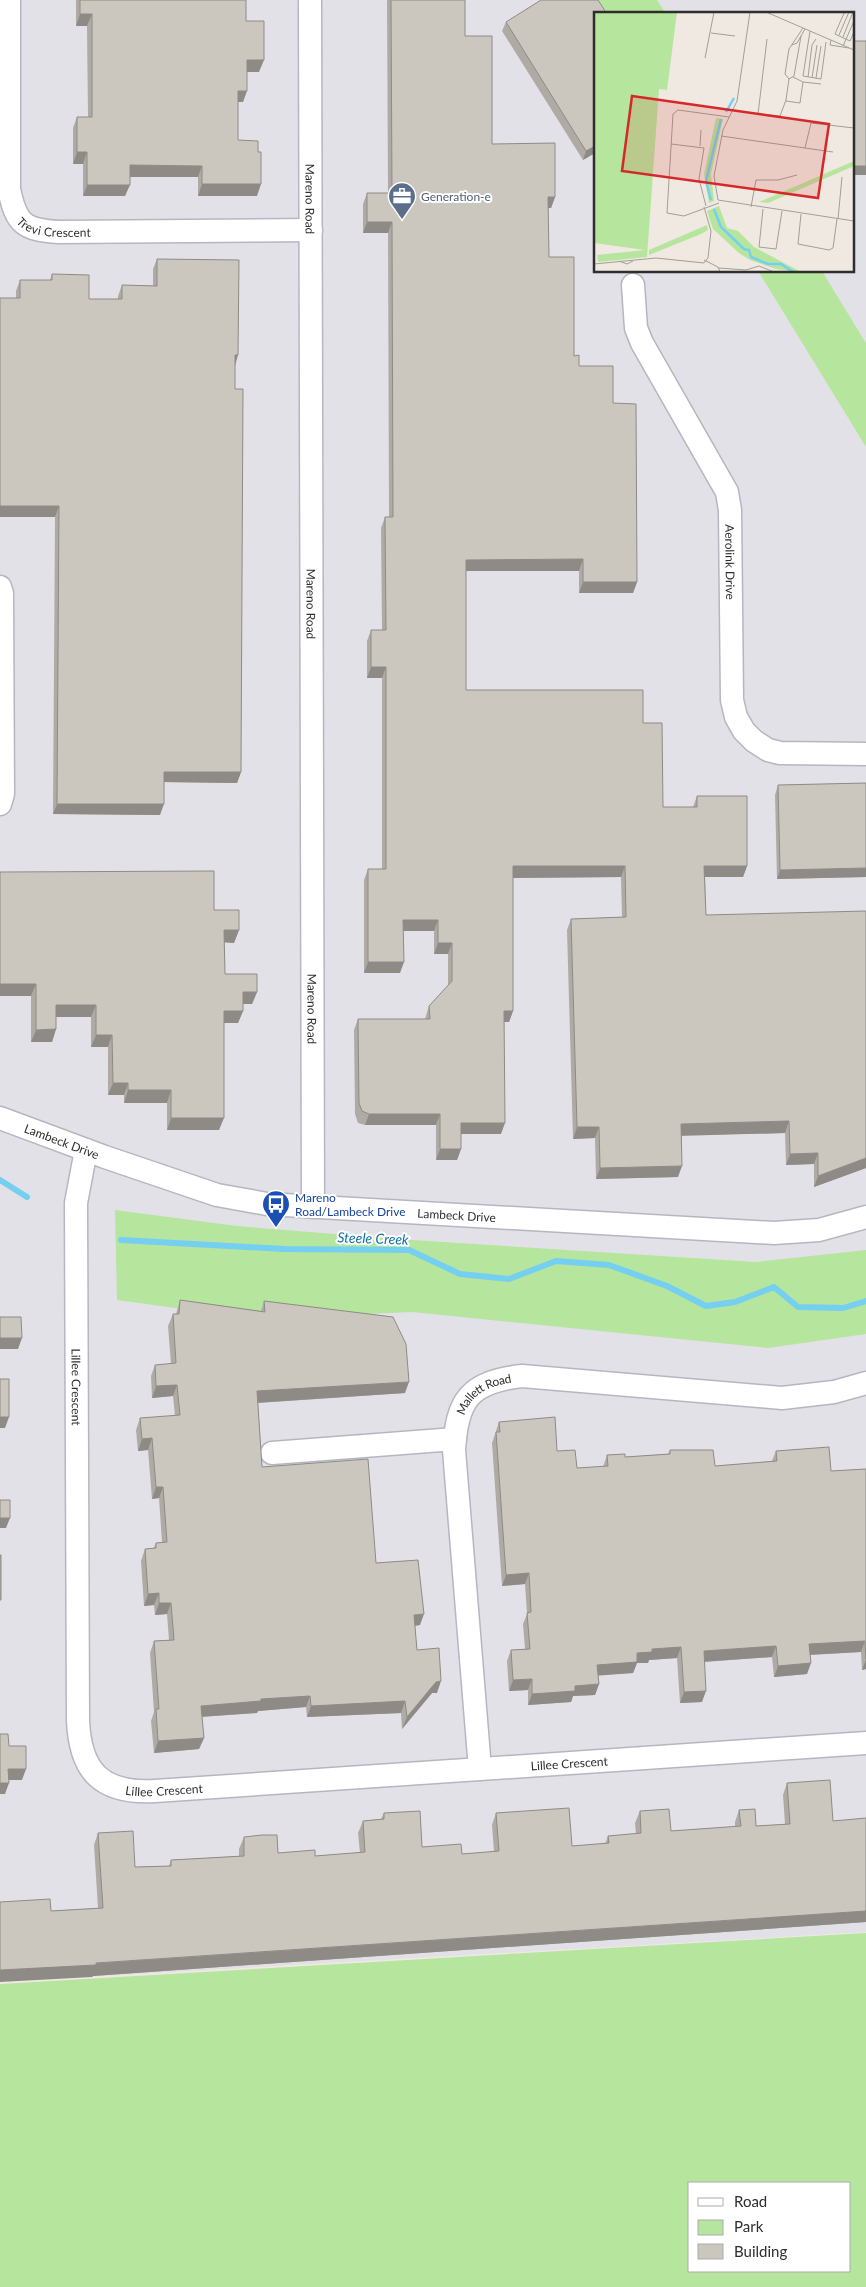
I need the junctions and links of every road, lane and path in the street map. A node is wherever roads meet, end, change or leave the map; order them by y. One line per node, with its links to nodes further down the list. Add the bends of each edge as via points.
1 (9, 0): 3 (street, Trevi Crescent, via 9,189 13,210 22,223 38,231 59,232)
2 (310, 0): 3 (street, Mareno Road)
3 (311, 230): 10 (street, Mareno Road)
4 (633, 285): 6 (street, Aerolink Drive, via 636,328 642,343 727,492 730,510 731,680 736,717 754,741 768,750 780,753)
5 (0, 587): 7 (street, via 3,775)
6 (866, 754)
7 (0, 804)
8 (0, 1118): 9 (street, Lambeck Drive)
9 (86, 1150): 10 (street, Lambeck Drive, via 217,1195); 16 (street, Lillee Crescent, via 76,1202 78,1720 84,1758 106,1784 138,1792)
10 (313, 1207): 11 (street, Lambeck Drive, via 774,1233 819,1230)
11 (866, 1217)
12 (866, 1383): 13 (street, Mallett Road, via 825,1393 782,1398 522,1376 498,1378 476,1390 463,1405 456,1423)
13 (455, 1439): 14 (street); 16 (street, Mallett Road)
14 (272, 1453)
15 (866, 1743): 16 (street, Lillee Crescent)
16 (480, 1769)

